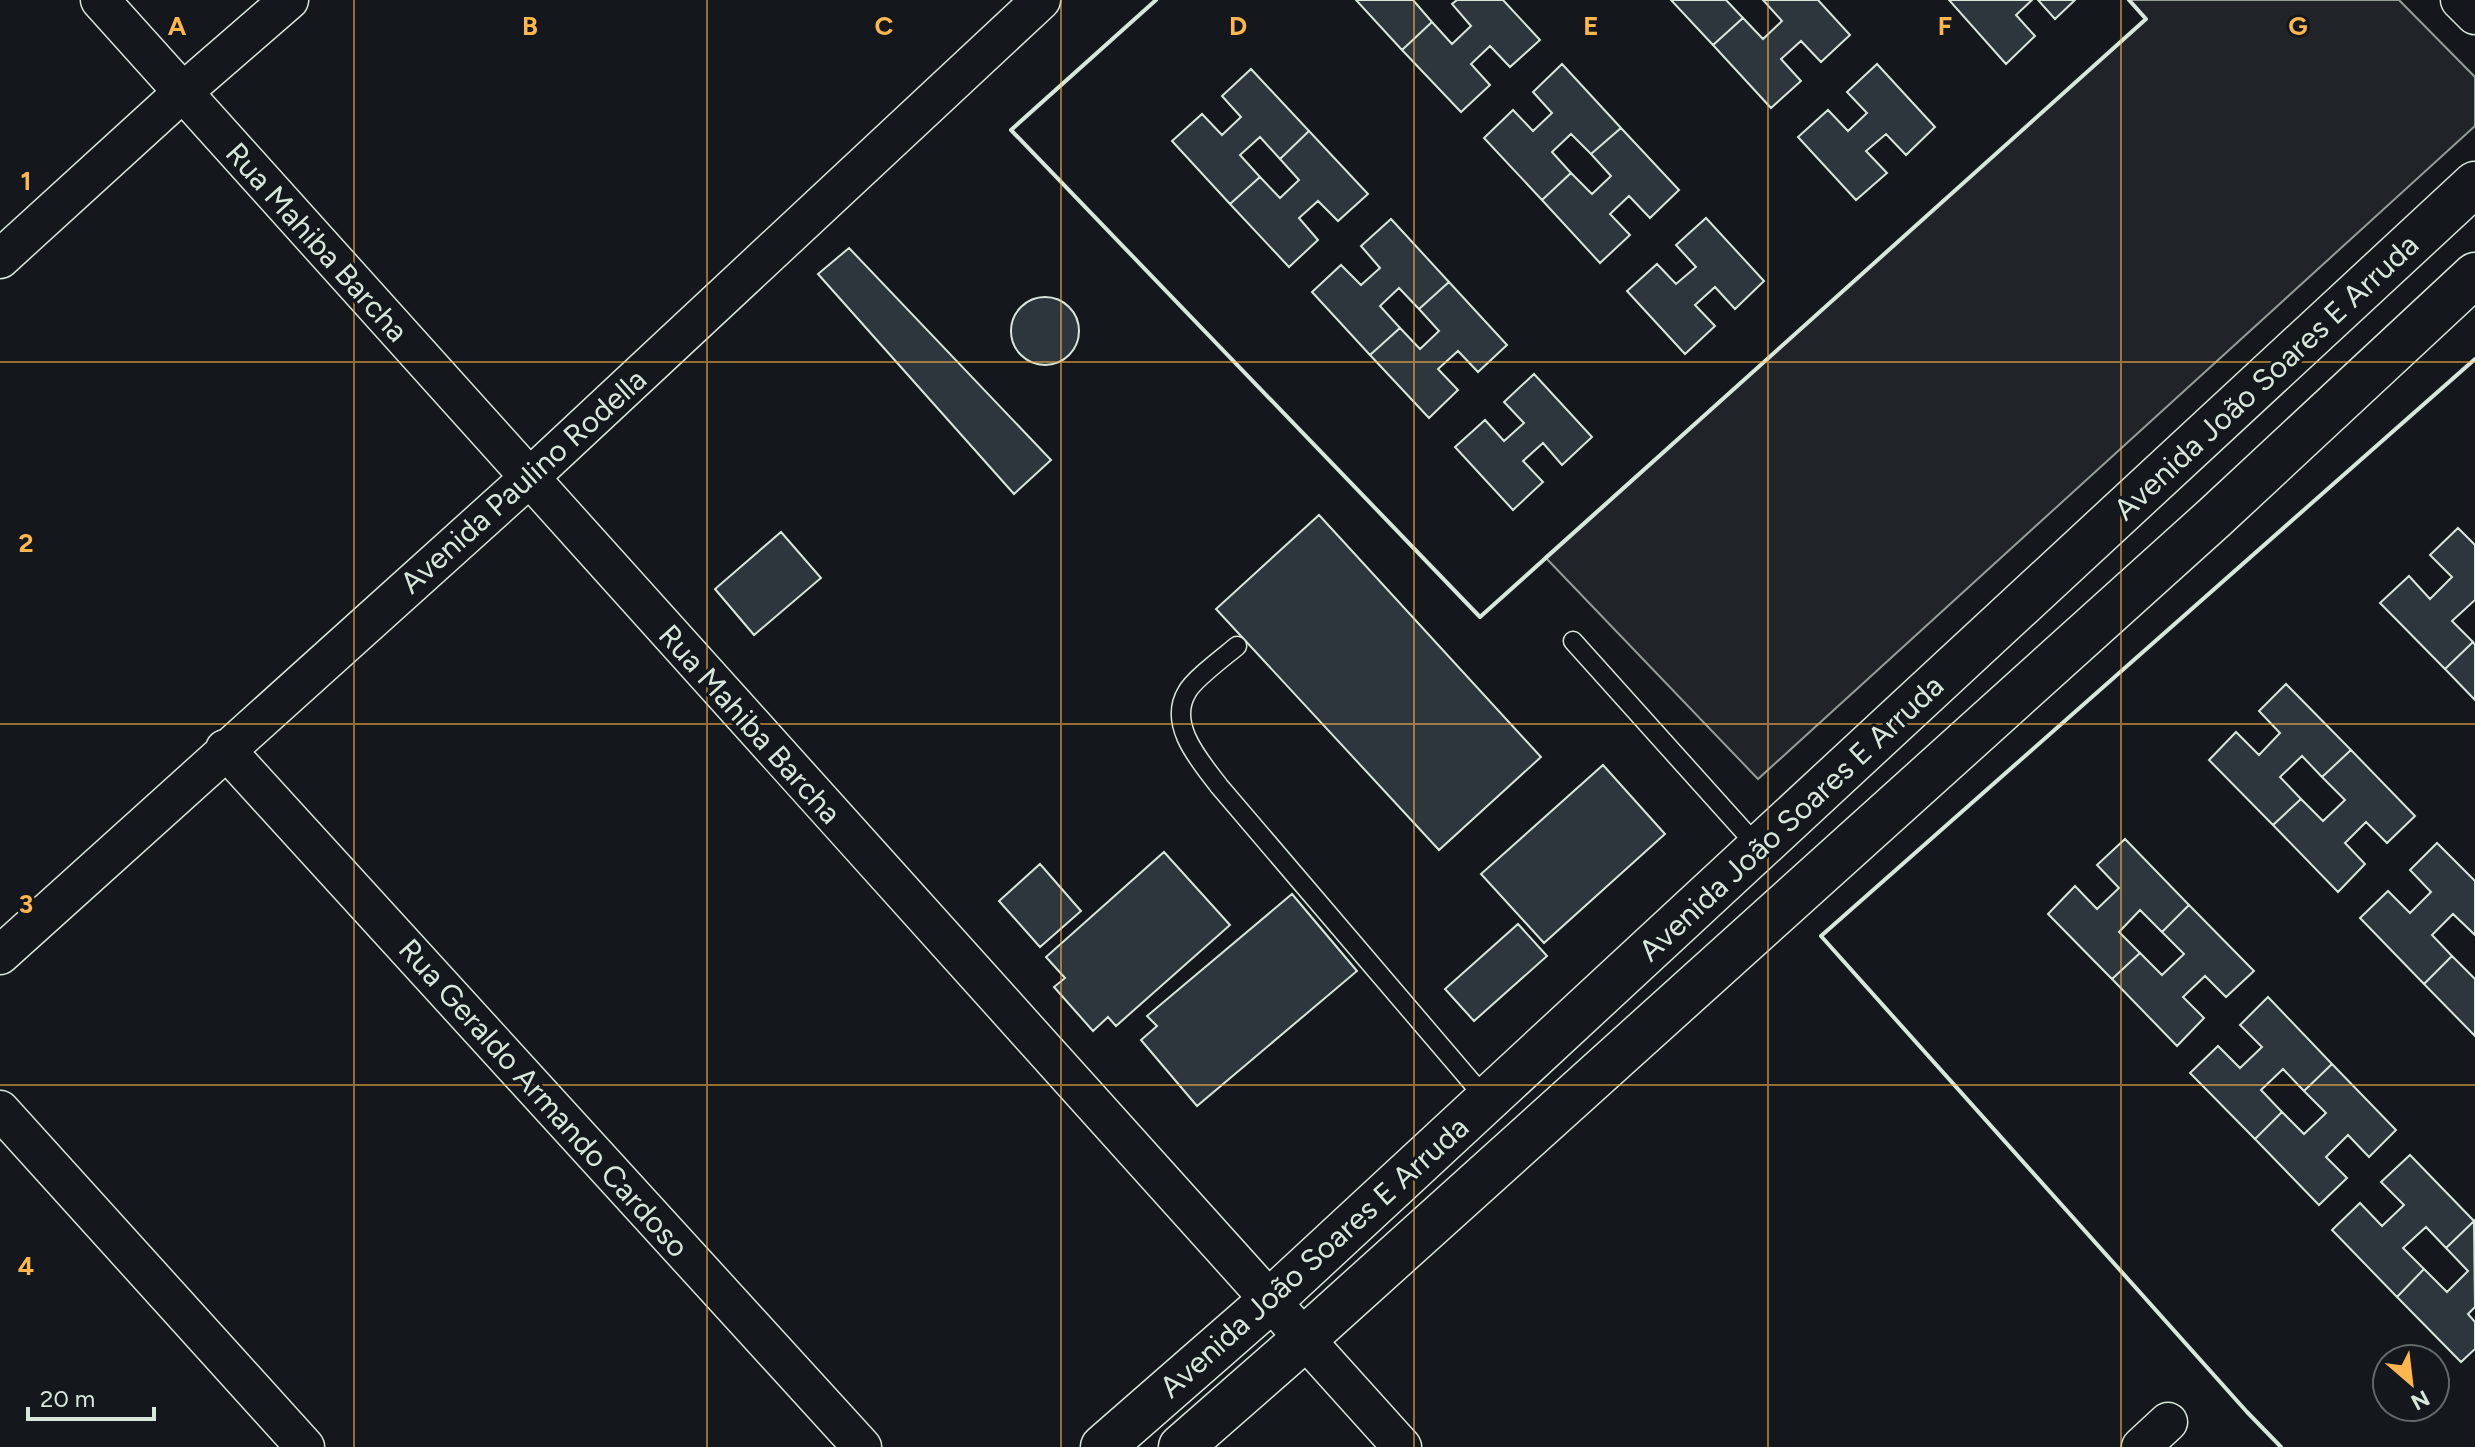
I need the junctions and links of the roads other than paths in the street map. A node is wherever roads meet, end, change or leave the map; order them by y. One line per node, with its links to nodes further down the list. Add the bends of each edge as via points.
1 (100, 0): 6 (street, Rua Mahiba Barcha)
2 (289, 0): 6 (street)
3 (1041, 0): 12 (street, Avenida Paulino Rodella)
4 (2460, 0): 5 (street)
5 (2475, 15)
6 (183, 92): 8 (street); 12 (street, Rua Mahiba Barcha)
7 (2475, 184): 10 (street, Avenida João Soares E Arruda)
8 (0, 259)
9 (2475, 275): 11 (street, Avenida João Soares E Arruda)
10 (2280, 365): 11 (street); 16 (street, Avenida João Soares E Arruda)
11 (2326, 413): 20 (street, Avenida João Soares E Arruda)
12 (529, 478): 15 (street, Avenida Paulino Rodella); 23 (street, Rua Mahiba Barcha)
13 (1573, 641): 16 (lane)
14 (1237, 646): 18 (lane, via 1187,692 1180,716 1190,747)
15 (225, 749): 17 (street, Avenida Paulino Rodella); 26 (street, Rua Geraldo Armando Cardoso)
16 (1759, 848): 18 (street, Avenida João Soares E Arruda)
17 (0, 955)
18 (1487, 1100): 20 (street); 21 (street, Avenida João Soares E Arruda)
19 (0, 1110): 25 (street)
20 (1524, 1141): 22 (street, Avenida João Soares E Arruda)
21 (1345, 1232): 22 (street); 23 (street, Avenida João Soares E Arruda)
22 (1381, 1270): 24 (street, Avenida João Soares E Arruda)
23 (1269, 1302): 24 (street, Rua Mahiba Barcha); 27 (street, Avenida João Soares E Arruda)
24 (1303, 1340): 28 (street, Avenida João Soares E Arruda); 29 (street, Rua Mahiba Barcha)
25 (305, 1447)
26 (862, 1447)
27 (1103, 1447)
28 (1181, 1447)
29 (1402, 1447)

